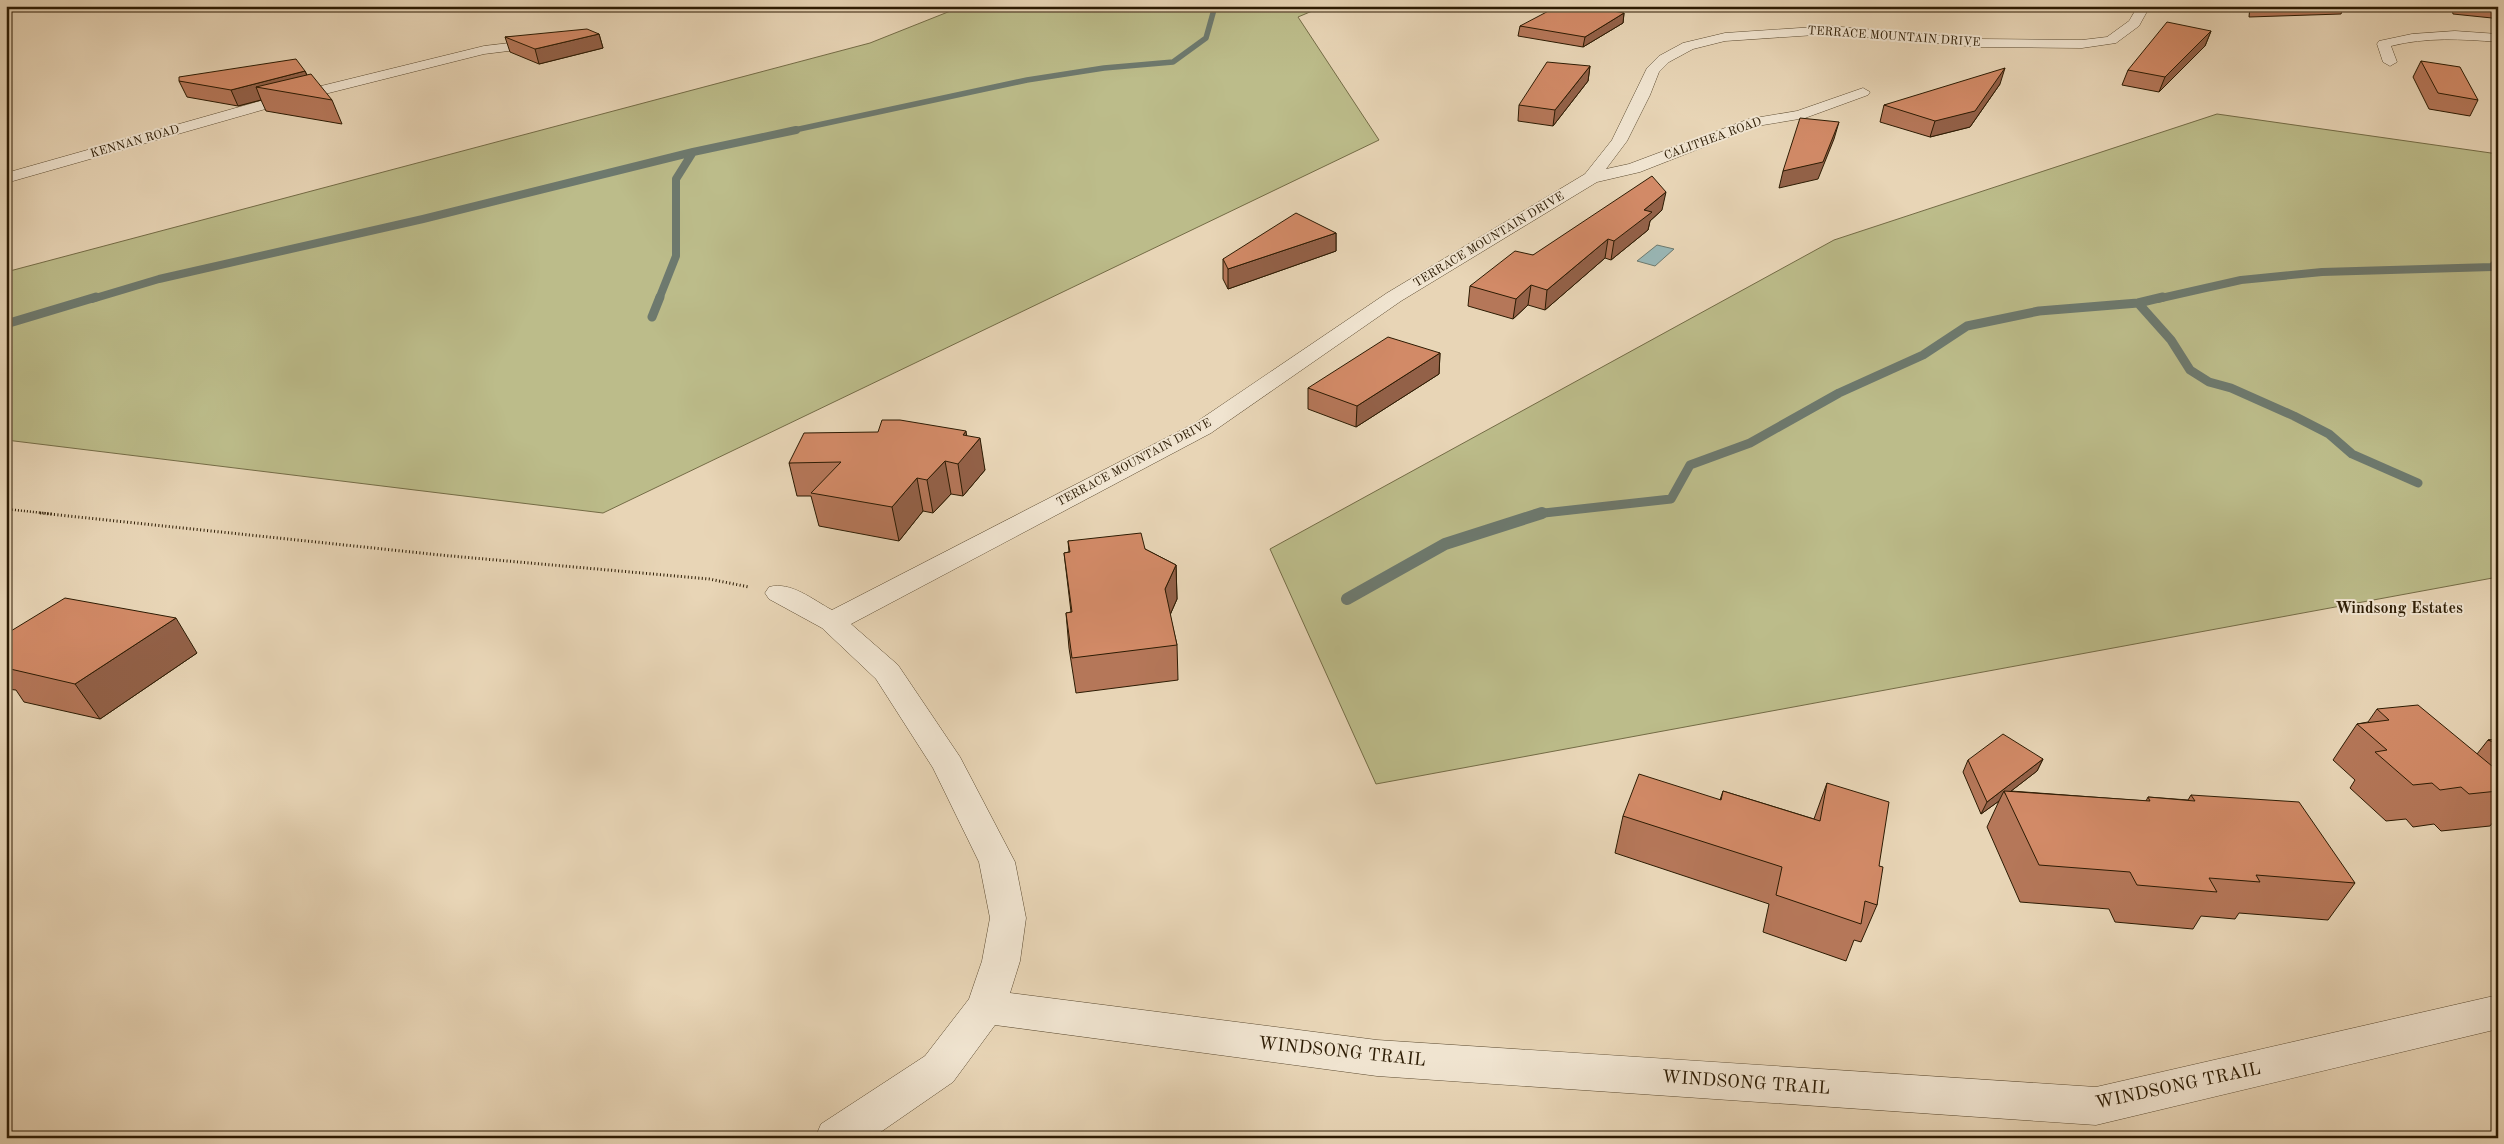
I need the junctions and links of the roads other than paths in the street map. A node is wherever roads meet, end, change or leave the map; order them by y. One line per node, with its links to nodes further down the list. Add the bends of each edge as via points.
1 (1974, 6): 2 (street)
2 (2007, 6)
3 (2144, 6): 9 (street, TERRACE MOUNTAIN DRIVE, via 2134,24 2111,40 2082,44 1979,43 1830,30 1732,36 1688,46 1664,59 1652,71 1619,142)
4 (2498, 38): 6 (street, via 2408,36 2384,44)
5 (558, 42): 8 (street, KENNAN ROAD, via 484,50 264,105)
6 (2390, 62)
7 (1864, 92): 9 (street, CALITHEA ROAD, via 1800,115 1754,122 1634,168)
8 (6, 178)
9 (1591, 178): 11 (street, TERRACE MOUNTAIN DRIVE, via 1394,298 1203,428)
10 (779, 593): 11 (street)
11 (832, 622): 12 (street, via 887,672 948,765 997,862 1008,918 1001,961)
12 (986, 1007): 13 (street, WINDSONG TRAIL, via 1377,1058 2096,1106); 14 (street, via 939,1069)
13 (2498, 1012)
14 (836, 1138)

